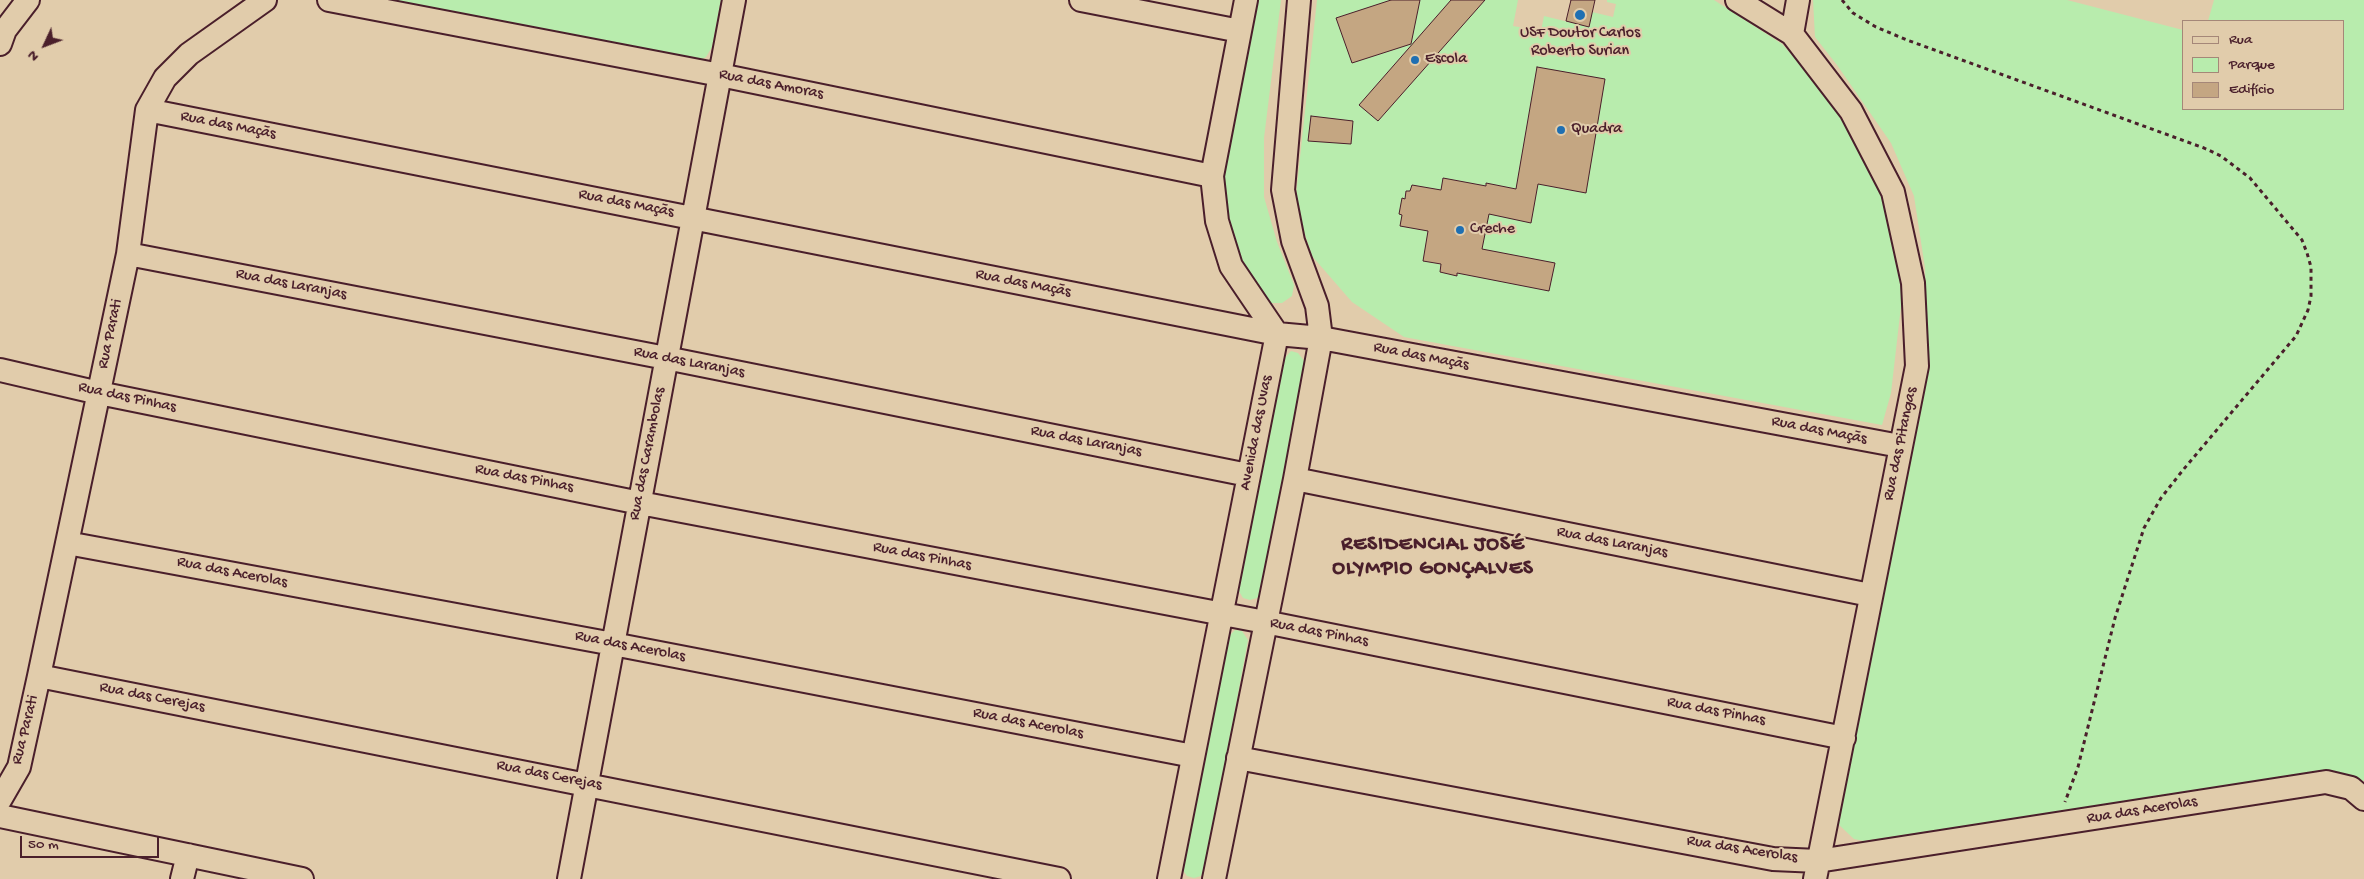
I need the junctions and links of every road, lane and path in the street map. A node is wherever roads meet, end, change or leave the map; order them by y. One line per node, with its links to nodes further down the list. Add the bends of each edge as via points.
1 (28, 0): 12 (street)
2 (266, 0): 15 (street, Rua Parati, via 189,54 165,78)
3 (329, 0): 14 (street, Rua das Amoras)
4 (734, 0): 14 (street, Rua das Carambolas)
5 (1081, 0): 11 (street)
6 (1246, 0): 11 (street)
7 (1299, 0): 20 (street, via 1284,190 1293,241 1317,306)
8 (1737, 0): 13 (street, Rua das Pitangas)
9 (1798, 0): 13 (street)
10 (1842, 0): 40 (path, via 1854,13 1876,27 1907,40 2220,156 2250,178 2302,240 2308,253 2311,296 2296,336 2166,491 2144,528 2115,618 2078,766)
11 (1240, 31): 16 (street)
12 (2, 33)
13 (1792, 34): 24 (street, Rua das Pitangas, via 1851,111 1892,192 1913,283 1917,366)
14 (720, 75): 16 (street, Rua das Amoras); 17 (street, Rua das Carambolas)
15 (147, 110): 17 (street, Rua das Maçãs); 18 (street, Rua Parati)
16 (1212, 176): 19 (street, via 1217,221 1230,266)
17 (693, 218): 19 (street, Rua das Maçãs); 21 (street, Rua das Carambolas)
18 (128, 254): 21 (street, Rua das Laranjas); 23 (street, Rua Parati)
19 (1276, 334): 20 (street, Rua das Maçãs); 25 (street, Avenida das Uvas)
20 (1321, 338): 24 (street, Rua das Maçãs); 26 (street)
21 (666, 358): 25 (street, Rua das Laranjas); 27 (street, Rua das Carambolas)
22 (0, 370): 23 (street, Rua das Pinhas)
23 (98, 393): 27 (street, Rua das Pinhas); 28 (street, Rua Parati)
24 (1900, 446): 29 (street, Rua das Pitangas)
25 (1248, 475): 30 (street, Avenida das Uvas)
26 (1295, 479): 29 (street, Rua das Laranjas); 31 (street)
27 (640, 503): 30 (street, Rua das Pinhas); 32 (street, Rua das Carambolas)
28 (67, 542): 32 (street, Rua das Acerolas); 33 (street, Rua Parati)
29 (1870, 594): 34 (street, Rua das Pitangas)
30 (1221, 614): 31 (street, Rua das Pinhas); 35 (street, Avenida das Uvas)
31 (1265, 622): 34 (street, Rua das Pinhas); 36 (street)
32 (613, 644): 35 (street, Rua das Acerolas); 37 (street, Rua das Carambolas)
33 (39, 676): 37 (street, Rua das Cerejas); 39 (street, Rua Parati, via 19,767)
34 (1844, 738): 43 (street, Rua das Pitangas)
35 (1193, 756): 48 (street, Avenida das Uvas)
36 (1238, 758): 43 (street, Rua das Acerolas, via 1773,859); 49 (street)
37 (587, 784): 46 (street, Rua das Carambolas); 47 (street, Rua das Cerejas)
38 (2363, 798): 43 (street, Rua das Acerolas, via 2351,788 2326,782)
39 (0, 800)
40 (2064, 803)
41 (0, 816): 42 (street)
42 (188, 855): 44 (street); 45 (street)
43 (1816, 870)
44 (182, 879)
45 (302, 879)
46 (569, 879)
47 (1059, 879)
48 (1169, 879)
49 (1214, 879)

